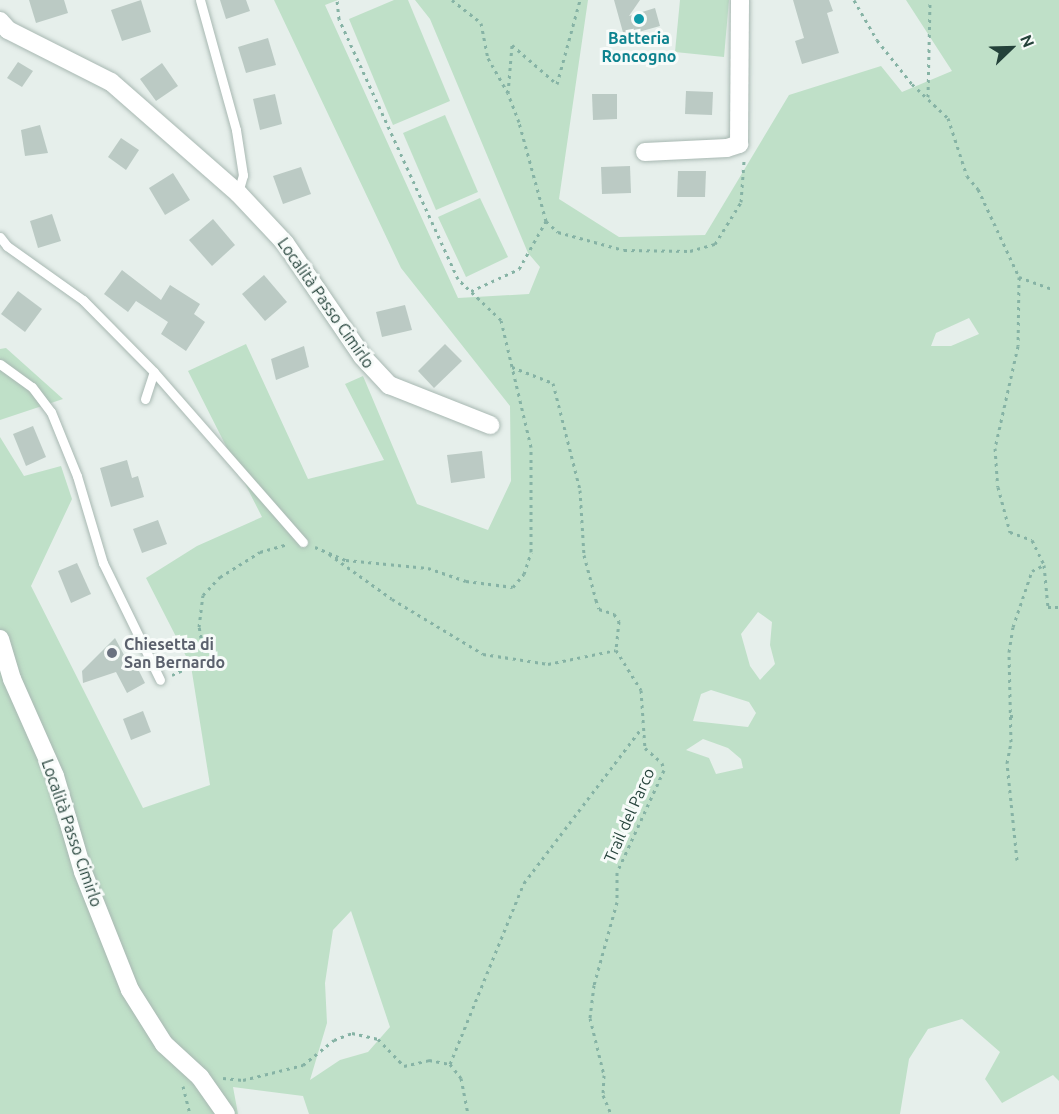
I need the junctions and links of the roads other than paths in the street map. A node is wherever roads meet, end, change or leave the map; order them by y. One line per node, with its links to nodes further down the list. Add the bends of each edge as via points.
1 (200, 0): 5 (lane, via 236,129 243,175)
2 (740, 0): 4 (street, via 742,138 734,147)
3 (0, 21): 5 (street, Località Passo Cimirlo, via 8,30 111,82)
4 (645, 152)
5 (238, 193): 10 (street, Località Passo Cimirlo, via 285,243 366,362 389,385)
6 (0, 237): 8 (lane, via 83,300)
7 (0, 364): 13 (lane, via 32,387 51,412 77,476 103,563)
8 (154, 372): 9 (lane); 11 (lane)
9 (145, 399)
10 (490, 425)
11 (303, 542)
12 (0, 639): 14 (street, Località Passo Cimirlo, via 12,679 55,776 83,872 130,990 164,1044 200,1077)
13 (160, 680)
14 (226, 1114)

